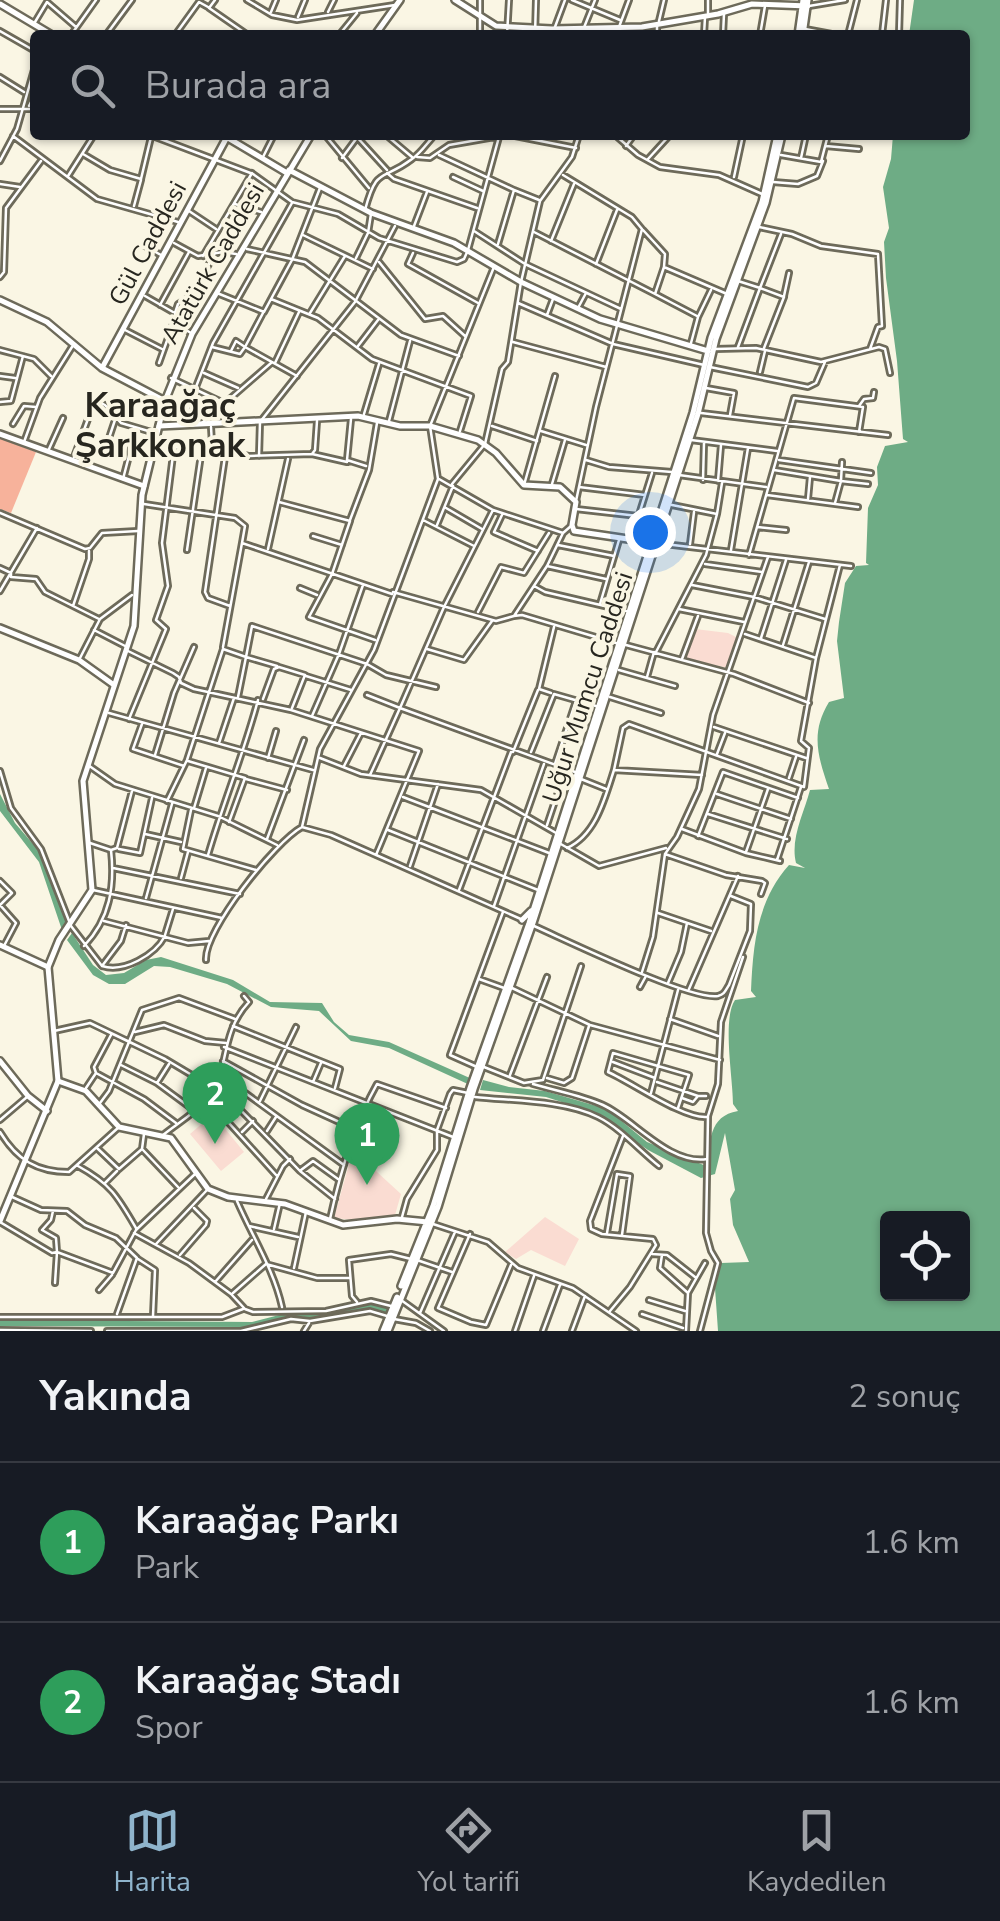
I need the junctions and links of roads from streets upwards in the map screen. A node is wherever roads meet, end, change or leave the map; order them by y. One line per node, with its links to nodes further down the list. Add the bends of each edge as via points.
1 (96, 0): 44 (street)
2 (132, 0): 46 (street)
3 (214, 0): 29 (street)
4 (247, 0): 35 (street)
5 (276, 0): 35 (street)
6 (305, 0): 38 (street)
7 (334, 0): 34 (street)
8 (456, 0): 37 (street)
9 (480, 0): 37 (street)
10 (509, 0): 42 (street)
11 (536, 0): 54 (street)
12 (565, 0): 55 (street)
13 (572, 0): 30 (street)
14 (595, 0): 30 (street)
15 (629, 0): 39 (street)
16 (664, 0): 40 (street)
17 (708, 0): 36 (street)
18 (845, 0): 22 (street)
19 (857, 0): 64 (street)
20 (886, 0): 65 (street)
21 (900, 0): 66 (street)
22 (835, 1): 25 (street)
23 (398, 2): 31 (street); 50 (street)
24 (741, 3): 28 (street); 33 (street)
25 (805, 3): 28 (street); 63 (street)
26 (0, 4): 41 (street)
27 (366, 4): 31 (street)
28 (765, 4): 62 (street)
29 (210, 8): 47 (street, via 199,2); 48 (street)
30 (591, 8): 39 (street); 56 (street)
31 (368, 10): 32 (street)
32 (357, 11): 34 (street); 49 (street)
33 (724, 12): 36 (street); 61 (street)
34 (328, 13): 38 (street)
35 (270, 14): 38 (street)
36 (707, 16): 40 (street); 60 (street)
37 (480, 18): 42 (street); 51 (street)
38 (297, 20)
39 (620, 20): 57 (street)
40 (658, 23): 43 (street); 59 (street)
41 (34, 24): 44 (street, via 48,2); 45 (street)
42 (506, 26): 52 (street); 53 (street)
43 (642, 27): 58 (street)
44 (76, 28)
45 (44, 30)
46 (110, 30)
47 (179, 30)
48 (241, 30)
49 (343, 30)
50 (378, 30)
51 (480, 30)
52 (506, 30)
53 (525, 30)
54 (535, 30)
55 (553, 30)
56 (582, 30)
57 (617, 30)
58 (623, 30)
59 (658, 30)
60 (705, 30)
61 (723, 30)
62 (761, 30)
63 (802, 30)
64 (849, 30)
65 (883, 30)
66 (899, 30)
67 (1, 34): 68 (street)
68 (30, 48)
69 (0, 77): 71 (street)
70 (30, 81): 71 (street)
71 (26, 93): 73 (street)
72 (30, 104): 74 (street)
73 (22, 107): 74 (street); 75 (street); 77 (street)
74 (28, 108)
75 (2, 109): 76 (street)
76 (0, 116)
77 (13, 136): 116 (street); 117 (street)
78 (91, 140): 109 (street)
79 (150, 140): 128 (street)
80 (163, 140): 120 (street)
81 (223, 140): 120 (street, Gül Caddesi)
82 (232, 140): 113 (street)
83 (271, 140): 113 (street)
84 (308, 140): 121 (street, Atatürk Caddesi)
85 (328, 140): 114 (street)
86 (354, 140): 114 (street)
87 (360, 140): 122 (street)
88 (392, 140): 112 (street)
89 (430, 140): 112 (street)
90 (453, 140): 104 (street)
91 (471, 140): 104 (street)
92 (498, 140): 127 (street)
93 (543, 140): 103 (street)
94 (578, 140): 107 (street)
95 (619, 140): 105 (street)
96 (630, 140): 105 (street)
97 (666, 140): 118 (street)
98 (742, 140): 129 (street)
99 (778, 140): 140 (street, Uğur Mumcu Caddesi)
100 (779, 140): 111 (street, Uğur Mumcu Caddesi)
101 (805, 140): 115 (street)
102 (827, 140): 106 (street)
103 (552, 143): 107 (street)
104 (453, 144): 110 (street)
105 (626, 146): 118 (street)
106 (826, 146): 108 (street); 119 (street)
107 (576, 148): 124 (street)
108 (859, 149)
109 (83, 154): 125 (street); 128 (street)
110 (439, 154): 112 (street); 127 (street)
111 (778, 154): 115 (street); 130 (street, Uğur Mumcu Caddesi)
112 (414, 157): 122 (street)
113 (262, 158): 121 (street)
114 (342, 158): 135 (street)
115 (801, 158): 119 (street)
116 (0, 160)
117 (42, 160): 125 (street); 133 (street)
118 (648, 160): 129 (street)
119 (823, 160): 130 (street, via 817,176 798,184)
120 (214, 161): 123 (street); 147 (street, Gül Caddesi)
121 (288, 171): 134 (street); 138 (street, Atatürk Caddesi)
122 (387, 171): 135 (street); 136 (street)
123 (252, 173): 138 (street); 143 (street)
124 (562, 174): 131 (street); 141 (street)
125 (67, 177): 144 (street, via 97,199)
126 (453, 177): 139 (street)
127 (488, 177): 137 (street); 139 (street)
128 (141, 179): 144 (street)
129 (734, 180): 140 (street)
130 (772, 182): 153 (street, Uğur Mumcu Caddesi)
131 (575, 183): 148 (street); 162 (street)
132 (0, 184): 133 (street)
133 (22, 187): 185 (street, via 6,210)
134 (320, 187): 145 (street); 149 (street)
135 (370, 189): 149 (street)
136 (428, 190): 146 (street); 154 (street)
137 (514, 190): 141 (street); 166 (street)
138 (276, 191): 142 (street); 150 (street, Atatürk Caddesi)
139 (484, 191): 146 (street)
140 (764, 195): 195 (street, Uğur Mumcu Caddesi)
141 (540, 200): 157 (street)
142 (292, 202): 145 (street); 171 (street)
143 (234, 203): 150 (street); 156 (street)
144 (133, 208): 151 (street)
145 (312, 208): 160 (street, via 338,214); 161 (street)
146 (479, 208): 158 (street)
147 (186, 209): 151 (street, Gül Caddesi); 156 (street)
148 (617, 210): 155 (street); 180 (street)
149 (368, 212): 152 (street); 160 (street)
150 (262, 213): 169 (street, Atatürk Caddesi)
151 (180, 222): 163 (street, Gül Caddesi)
152 (397, 222): 154 (street); 164 (street)
153 (759, 227): 159 (street); 186 (street, Uğur Mumcu Caddesi)
154 (413, 228): 167 (street)
155 (642, 229): 182 (street, via 665,254); 188 (street)
156 (217, 230): 175 (street)
157 (532, 231): 162 (street); 179 (street)
158 (474, 232): 166 (street); 167 (street)
159 (781, 232): 191 (street); 230 (street, via 820,246 878,254 882,326)
160 (368, 234): 164 (street); 177 (street)
161 (302, 235): 173 (street); 176 (street)
162 (551, 241): 180 (street)
163 (172, 242): 168 (street); 174 (street, Gül Caddesi)
164 (388, 242): 170 (street); 178 (street)
165 (144, 244): 174 (street)
166 (497, 246): 179 (street)
167 (468, 250): 170 (street, via 457,262); 181 (street)
168 (190, 251): 175 (street); 205 (street)
169 (239, 251): 171 (street); 172 (street); 192 (street, Atatürk Caddesi)
170 (414, 251): 204 (street, via 408,264)
171 (264, 252): 176 (street); 201 (street)
172 (214, 253): 175 (street); 209 (street)
173 (346, 255): 177 (street); 189 (street)
174 (162, 256): 196 (street, Gül Caddesi)
175 (203, 256)
176 (292, 260): 189 (street, via 305,262); 199 (street)
177 (355, 260): 183 (street)
178 (378, 260): 183 (street); 220 (street, via 425,318 442,316)
179 (525, 264): 187 (street); 193 (street)
180 (596, 265): 188 (street)
181 (494, 266): 187 (street); 204 (street)
182 (664, 268): 190 (street); 194 (street)
183 (373, 269): 202 (street)
184 (789, 273): 197 (street)
185 (0, 277)
186 (738, 281): 191 (street); 233 (street, Uğur Mumcu Caddesi)
187 (521, 282): 198 (street); 203 (street)
188 (628, 282): 194 (street); 208 (street)
189 (330, 283): 202 (street); 211 (street)
190 (712, 288): 195 (street); 213 (street)
191 (760, 288): 197 (street); 229 (street)
192 (216, 292): 201 (street); 219 (street, Atatürk Caddesi)
193 (586, 293): 207 (street); 208 (street)
194 (655, 294): 213 (street)
195 (728, 294): 233 (street, Uğur Mumcu Caddesi)
196 (143, 295): 205 (street); 217 (street, Gül Caddesi)
197 (784, 297): 234 (street)
198 (553, 298): 207 (street); 212 (street)
199 (271, 299): 206 (street); 210 (street)
200 (0, 300): 224 (street, via 47,322)
201 (236, 300): 210 (street); 226 (street)
202 (355, 302): 215 (street); 218 (street)
203 (518, 303): 212 (street); 222 (street)
204 (479, 304): 220 (street)
205 (160, 305): 209 (street)
206 (300, 310): 211 (street); 241 (street)
207 (578, 310): 216 (street)
208 (622, 310): 216 (street)
209 (175, 312): 214 (street)
210 (264, 312): 227 (street)
211 (309, 314): 218 (street)
212 (546, 316): 223 (street)
213 (698, 317): 225 (street)
214 (174, 319): 219 (street); 232 (street)
215 (378, 320): 221 (street); 228 (street)
216 (618, 326): 223 (street); 225 (street)
217 (124, 329): 232 (street); 243 (street, Gül Caddesi)
218 (335, 329): 228 (street); 249 (street)
219 (192, 334): 254 (street, Atatürk Caddesi)
220 (466, 337): 237 (street)
221 (411, 340): 237 (street); 245 (street)
222 (511, 341): 244 (street); 285 (street)
223 (614, 344): 242 (street); 244 (street)
224 (72, 346): 243 (street); 253 (street)
225 (691, 346): 233 (street)
226 (211, 347): 235 (street); 246 (street)
227 (245, 347): 235 (street, via 240,354); 235 (street, via 236,341); 241 (street)
228 (357, 347): 239 (street)
229 (738, 348): 233 (street); 234 (street)
230 (870, 348): 238 (street); 247 (street, via 884,349)
231 (0, 350): 236 (street)
232 (163, 350): 240 (street)
233 (711, 350): 242 (street, Uğur Mumcu Caddesi)
234 (764, 350): 238 (street); 251 (street)
235 (231, 351)
236 (23, 354): 252 (street); 253 (street)
237 (458, 356): 256 (street)
238 (825, 361): 255 (street)
239 (379, 362): 245 (street); 272 (street)
240 (159, 363)
241 (274, 363): 249 (street); 258 (street)
242 (708, 366): 251 (street); 257 (street, Uğur Mumcu Caddesi); 294 (street, Uğur Mumcu Caddesi)
243 (102, 368): 264 (street)
244 (608, 368): 300 (street)
245 (402, 371): 256 (street); 282 (street)
246 (202, 372): 258 (street); 260 (street)
247 (890, 373)
248 (0, 376): 252 (street)
249 (298, 376): 277 (street)
250 (554, 376): 288 (street)
251 (759, 376): 255 (street)
252 (17, 378): 265 (street, via 10,401)
253 (52, 378): 268 (street)
254 (172, 378): 260 (street); 264 (street, Atatürk Caddesi)
255 (813, 386): 263 (street)
256 (447, 387): 262 (street); 284 (street)
257 (704, 387): 269 (street, Uğur Mumcu Caddesi); 273 (street, via 734,393)
258 (239, 389): 266 (street)
259 (472, 389): 262 (street)
260 (195, 390): 266 (street); 270 (street, via 186,410)
261 (874, 392): 267 (street)
262 (470, 396): 290 (street)
263 (807, 400): 267 (street); 283 (street, via 794,398)
264 (164, 401): 287 (street, Atatürk Caddesi)
265 (0, 402)
266 (224, 403): 270 (street)
267 (859, 406): 289 (street)
268 (37, 408): 279 (street, via 24,406); 295 (street)
269 (698, 412): 273 (street); 294 (street, Uğur Mumcu Caddesi)
270 (211, 414): 280 (street)
271 (351, 416): 272 (street); 276 (street); 316 (street)
272 (364, 416): 278 (street)
273 (730, 416): 283 (street)
274 (63, 418): 309 (street)
275 (115, 418): 286 (street); 307 (street); 315 (street, via 94,400)
276 (317, 419): 277 (street); 310 (street)
277 (260, 422): 281 (street); 311 (street)
278 (377, 422): 282 (street); 318 (street)
279 (13, 424)
280 (200, 424): 281 (street); 287 (street)
281 (211, 424): 302 (street)
282 (388, 424): 284 (street)
283 (786, 425): 289 (street); 308 (street)
284 (430, 426): 290 (street); 325 (street)
285 (490, 426): 296 (street); 298 (street)
286 (136, 428): 287 (street); 326 (street)
287 (158, 429): 304 (street, Atatürk Caddesi)
288 (541, 431): 293 (street); 296 (street)
289 (859, 432): 292 (street)
290 (459, 433): 298 (street)
291 (0, 434): 295 (street)
292 (888, 435)
293 (566, 438): 300 (street); 331 (street)
294 (686, 438): 297 (street); 322 (street, Uğur Mumcu Caddesi)
295 (24, 442): 309 (street)
296 (538, 442): 335 (street)
297 (704, 442): 299 (street); 327 (street)
298 (484, 444): 330 (street); 335 (street)
299 (721, 444): 306 (street); 329 (street)
300 (587, 445): 313 (street)
301 (202, 446): 302 (street); 303 (street); 351 (street)
302 (212, 446): 305 (street)
303 (174, 447): 304 (street); 348 (street)
304 (153, 448): 334 (street, Atatürk Caddesi)
305 (226, 448): 311 (street); 355 (street)
306 (748, 448): 308 (street); 332 (street)
307 (106, 450)
308 (779, 451): 314 (street)
309 (48, 452): 315 (street)
310 (312, 454): 312 (street); 316 (street)
311 (259, 456): 312 (street)
312 (289, 456): 341 (street)
313 (585, 460): 321 (street); 336 (street)
314 (776, 460): 319 (street); 320 (street)
315 (72, 462): 326 (street)
316 (348, 462): 318 (street)
317 (842, 462): 320 (street)
318 (368, 466): 358 (street)
319 (774, 470): 324 (street); 337 (street)
320 (842, 470): 323 (street); 328 (street)
321 (652, 471): 322 (street); 339 (street)
322 (674, 474): 327 (street); 343 (street, Uğur Mumcu Caddesi); 371 (street, Uğur Mumcu Caddesi)
323 (871, 474)
324 (810, 476): 328 (street); 340 (street)
325 (438, 478): 330 (street); 357 (street)
326 (122, 480): 334 (street)
327 (703, 480): 329 (street)
328 (841, 480): 333 (street); 344 (street)
329 (720, 482): 332 (street); 354 (street)
330 (453, 484): 347 (street); 349 (street)
331 (552, 484): 335 (street); 345 (street)
332 (744, 484): 337 (street); 382 (street)
333 (868, 484)
334 (144, 486): 342 (street, Atatürk Caddesi)
335 (524, 486)
336 (579, 487): 339 (street); 345 (street)
337 (767, 487): 338 (street)
338 (765, 494): 340 (street); 361 (street)
339 (646, 495): 356 (street)
340 (808, 499): 344 (street)
341 (278, 502): 358 (street); 379 (street)
342 (142, 504): 348 (street); 365 (street, Atatürk Caddesi)
343 (666, 504): 350 (street); 371 (street, Uğur Mumcu Caddesi)
344 (835, 504): 346 (street)
345 (575, 506): 356 (street); 360 (street)
346 (858, 506)
347 (445, 507): 359 (street); 363 (street)
348 (167, 508): 351 (street); 440 (street, via 162,542 168,586 156,620 166,628)
349 (493, 510): 353 (street); 363 (street)
350 (694, 510): 354 (street); 376 (street)
351 (193, 512): 355 (street); 378 (street)
352 (0, 514): 362 (street)
353 (502, 514): 366 (street); 381 (street, via 494,532)
354 (717, 514): 380 (street)
355 (217, 516): 372 (street, via 243,522); 409 (street, via 205,593)
356 (639, 516): 370 (street)
357 (422, 520): 359 (street); 403 (street)
358 (350, 522): 373 (street)
359 (437, 526): 374 (street)
360 (572, 526): 367 (street); 369 (street, via 579,533)
361 (756, 526): 364 (street); 383 (street)
362 (38, 527): 377 (street); 394 (street)
363 (482, 529): 374 (street)
364 (786, 530)
365 (138, 531): 377 (street, via 102,533); 402 (street, Atatürk Caddesi)
366 (550, 531): 367 (street); 381 (street)
367 (563, 533): 375 (street)
368 (313, 536): 373 (street)
369 (620, 538): 370 (street); 384 (street)
370 (631, 540): 371 (street)
371 (652, 542): 376 (street); 413 (street, Uğur Mumcu Caddesi); 428 (street, Uğur Mumcu Caddesi)
372 (242, 543): 379 (street); 409 (street)
373 (343, 546): 395 (street)
374 (474, 546): 410 (street)
375 (558, 546): 384 (street); 390 (street)
376 (689, 547): 380 (street)
377 (88, 550): 408 (street)
378 (187, 550)
379 (267, 550): 395 (street)
380 (708, 550): 382 (street); 389 (street)
381 (540, 551): 414 (street, via 524,573 501,567)
382 (730, 552): 383 (street)
383 (750, 554): 385 (street)
384 (615, 556): 396 (street)
385 (768, 557): 386 (street); 393 (street)
386 (786, 558): 387 (street); 406 (street)
387 (810, 560): 388 (street); 412 (street)
388 (841, 563): 391 (street); 419 (street)
389 (702, 564): 393 (street); 398 (street)
390 (547, 566): 396 (street); 399 (street)
391 (851, 566)
392 (0, 568): 394 (street)
393 (763, 572): 405 (street)
394 (11, 573): 401 (street); 408 (street, via 36,579 45,592)
395 (332, 574): 397 (street); 404 (street)
396 (608, 580): 407 (street)
397 (363, 583): 403 (street); 424 (street)
398 (691, 585): 405 (street); 411 (street)
399 (534, 586): 407 (street); 416 (street)
400 (300, 588): 404 (street)
401 (0, 591)
402 (138, 592): 417 (street); 431 (street, Atatürk Caddesi)
403 (393, 593): 410 (street); 427 (street)
404 (320, 596): 424 (street, via 309,617)
405 (754, 597): 406 (street); 420 (street)
406 (772, 602): 412 (street); 426 (street)
407 (600, 605): 413 (street)
408 (73, 606): 417 (street)
409 (230, 606): 432 (street)
410 (444, 607): 414 (street); 433 (street)
411 (678, 608): 415 (street); 434 (street)
412 (795, 610): 419 (street); 429 (street)
413 (627, 611): 428 (street, Uğur Mumcu Caddesi)
414 (477, 614): 418 (street)
415 (698, 614): 420 (street); 438 (street)
416 (514, 616): 418 (street); 421 (street)
417 (100, 619): 423 (street)
418 (493, 620): 433 (street, via 464,660)
419 (826, 620): 437 (street)
420 (746, 622): 425 (street)
421 (554, 626): 428 (street); 453 (street)
422 (0, 628): 439 (street)
423 (92, 630): 431 (street); 439 (street)
424 (347, 630): 427 (street); 435 (street)
425 (742, 634): 426 (street); 444 (street)
426 (760, 639): 429 (street)
427 (378, 641): 441 (street)
428 (620, 643): 434 (street); 443 (street, Uğur Mumcu Caddesi); 463 (street, Uğur Mumcu Caddesi)
429 (783, 646): 437 (street)
430 (194, 647): 447 (street)
431 (127, 649): 440 (street); 450 (street, Atatürk Caddesi)
432 (222, 649): 436 (street); 454 (street)
433 (427, 649): 448 (street)
434 (655, 652): 438 (street); 446 (street)
435 (340, 654): 436 (street, via 252,626); 441 (street); 449 (street)
436 (246, 656): 442 (street); 459 (street)
437 (816, 658): 462 (street)
438 (682, 659): 444 (street)
439 (79, 660): 450 (street)
440 (151, 662): 447 (street); 469 (street)
441 (367, 664): 448 (street); 455 (street)
442 (277, 666): 445 (street); 461 (street)
443 (614, 668): 446 (street); 458 (street, Uğur Mumcu Caddesi)
444 (730, 673): 462 (street); 472 (street)
445 (305, 675): 449 (street); 465 (street)
446 (646, 678): 451 (street)
447 (180, 680): 454 (street); 473 (street)
448 (412, 680): 452 (street); 464 (street)
449 (327, 682): 455 (street); 468 (street)
450 (114, 685): 466 (street, Atatürk Caddesi)
451 (675, 686)
452 (436, 687)
453 (538, 689): 456 (street); 481 (street)
454 (207, 691): 459 (street); 477 (street)
455 (352, 691): 471 (street)
456 (554, 694): 460 (street); 484 (street)
457 (368, 695): 464 (street)
458 (606, 696): 467 (street); 506 (street, Uğur Mumcu Caddesi)
459 (236, 697): 461 (street); 480 (street)
460 (577, 699): 463 (street); 496 (street)
461 (260, 701): 465 (street); 483 (street)
462 (810, 703): 490 (street, via 801,731)
463 (597, 706): 506 (street, Uğur Mumcu Caddesi)
464 (400, 708): 479 (street); 481 (street)
465 (291, 710): 468 (street)
466 (105, 712): 469 (street); 493 (street, Atatürk Caddesi)
467 (661, 713)
468 (312, 716): 471 (street)
469 (130, 718): 470 (street)
470 (143, 722): 473 (street); 486 (street, via 133,749)
471 (336, 723): 475 (street); 489 (street)
472 (712, 726): 476 (street); 482 (street)
473 (163, 728): 477 (street); 486 (street)
474 (276, 730): 488 (street)
475 (362, 732): 479 (street); 498 (street)
476 (725, 732): 485 (street); 487 (street)
477 (192, 737): 480 (street); 491 (street)
478 (304, 740): 495 (street)
479 (388, 740): 505 (street); 509 (street, via 419,750)
480 (218, 745): 483 (street)
481 (512, 751): 484 (street); 520 (street)
482 (706, 751): 485 (street); 500 (street, via 627,724); 504 (street)
483 (243, 752): 488 (street); 503 (street)
484 (529, 755): 492 (street)
485 (717, 755): 508 (street)
486 (155, 756): 494 (street)
487 (797, 756): 490 (street); 508 (street)
488 (268, 758): 495 (street)
489 (318, 758): 498 (street); 502 (street)
490 (807, 758): 511 (street)
491 (187, 760): 494 (street); 497 (street)
492 (544, 762): 496 (street); 527 (street)
493 (86, 764): 514 (street); 545 (street, Atatürk Caddesi)
494 (184, 766): 521 (street)
495 (295, 766): 502 (street); 515 (street)
496 (555, 766): 499 (street)
497 (206, 767): 503 (street); 523 (street)
498 (344, 767): 505 (street)
499 (566, 770): 506 (street); 532 (street)
500 (614, 770): 504 (street); 513 (street)
501 (0, 771): 584 (street, via 11,808 46,860)
502 (314, 771): 530 (street)
503 (234, 774): 507 (street); 526 (street)
504 (702, 775): 533 (street)
505 (370, 776): 509 (street)
506 (578, 776): 513 (street); 539 (street, Uğur Mumcu Caddesi)
507 (245, 778): 515 (street); 529 (street)
508 (788, 779): 511 (street)
509 (408, 781): 510 (street); 518 (street)
510 (438, 783): 520 (street); 522 (street)
511 (801, 785): 519 (street)
512 (769, 787): 516 (street, via 723,772); 519 (street); 524 (street)
513 (608, 789): 548 (street, via 588,831)
514 (132, 790): 517 (street); 547 (street)
515 (288, 790): 541 (street)
516 (714, 793): 524 (street); 525 (street)
517 (152, 796): 521 (street); 536 (street)
518 (401, 796): 522 (street); 534 (street)
519 (798, 798): 528 (street)
520 (495, 799): 527 (street); 531 (street)
521 (170, 802): 523 (street); 538 (street)
522 (430, 806): 531 (street); 543 (street)
523 (192, 809): 526 (street); 544 (street)
524 (761, 809): 528 (street); 535 (street)
525 (706, 814): 535 (street); 537 (street)
526 (218, 816): 529 (street); 555 (street)
527 (528, 816): 532 (street); 542 (street)
528 (791, 820): 540 (street)
529 (229, 822): 541 (street)
530 (302, 827): 546 (street); 556 (street)
531 (485, 828): 542 (street); 557 (street)
532 (546, 828): 539 (street)
533 (681, 829): 537 (street); 549 (street)
534 (388, 830): 543 (street); 556 (street)
535 (754, 830): 540 (street); 552 (street)
536 (144, 834): 538 (street); 547 (street, via 140,853)
537 (698, 836): 552 (street)
538 (162, 837): 544 (street); 561 (street)
539 (558, 839): 548 (street); 553 (street, Uğur Mumcu Caddesi); 581 (street, Uğur Mumcu Caddesi)
540 (785, 839): 552 (street, via 779,860)
541 (267, 840): 546 (street)
542 (518, 840): 553 (street); 563 (street)
543 (417, 841): 557 (street); 559 (street)
544 (183, 842): 551 (street)
545 (90, 843): 550 (street); 566 (street, Atatürk Caddesi)
546 (278, 846): 560 (street)
547 (117, 848): 550 (street)
548 (567, 848): 549 (street, via 600,866)
549 (668, 848): 554 (street)
550 (111, 850): 558 (street)
551 (188, 850): 555 (street); 564 (street)
552 (746, 853)
553 (551, 854): 567 (street, Uğur Mumcu Caddesi)
554 (665, 854): 562 (street); 578 (street)
555 (208, 855): 560 (street)
556 (376, 855): 559 (street)
557 (470, 863): 563 (street); 568 (street)
558 (113, 868): 561 (street); 569 (street)
559 (409, 869): 568 (street)
560 (256, 870): 570 (street)
561 (151, 875): 564 (street); 573 (street)
562 (738, 876): 571 (street, via 765,882); 572 (street)
563 (505, 877): 567 (street); 575 (street)
564 (180, 881): 570 (street)
565 (0, 882): 574 (street, via 12,893)
566 (92, 890): 569 (street); 584 (street)
567 (539, 890): 581 (street, Uğur Mumcu Caddesi)
568 (458, 891): 575 (street)
569 (111, 893): 573 (street); 580 (street)
570 (241, 894): 579 (street)
571 (761, 894)
572 (730, 896): 585 (street); 590 (street, via 752,908)
573 (145, 900): 576 (street)
574 (0, 905): 589 (street, via 16,924)
575 (494, 906): 577 (street)
576 (173, 908): 579 (street); 586 (street)
577 (504, 911): 581 (street); 597 (street)
578 (656, 912): 582 (street); 595 (street)
579 (224, 918): 587 (street)
580 (104, 920): 583 (street); 588 (street)
581 (528, 923): 595 (street); 600 (street, Uğur Mumcu Caddesi)
582 (686, 923): 585 (street); 598 (street)
583 (126, 925): 586 (street); 592 (street)
584 (70, 926): 588 (street); 594 (street)
585 (712, 932): 602 (street)
586 (165, 936): 587 (street, via 194,944); 592 (street, via 135,961)
587 (210, 940): 591 (street)
588 (84, 946): 592 (street)
589 (1, 947): 594 (street)
590 (743, 956): 602 (street, via 720,995); 614 (street)
591 (206, 960)
592 (102, 966)
593 (581, 966): 605 (street)
594 (48, 968): 611 (street)
595 (644, 974): 598 (street); 599 (street)
596 (547, 977): 604 (street)
597 (477, 978): 600 (street); 628 (street, via 450,1055)
598 (668, 984): 601 (street)
599 (640, 987)
600 (508, 988): 604 (street); 628 (street, Uğur Mumcu Caddesi)
601 (679, 988): 602 (street); 607 (street)
602 (688, 990)
603 (244, 996): 606 (street, via 249,1002)
604 (538, 1002): 605 (street); 631 (street)
605 (565, 1015): 608 (street); 632 (street)
606 (236, 1019): 609 (street); 612 (street, via 179,998 142,1010)
607 (670, 1019): 614 (street); 617 (street)
608 (590, 1025): 617 (street); 632 (street, via 572,1078 564,1083)
609 (233, 1026): 616 (street); 618 (street)
610 (296, 1027): 618 (street)
611 (54, 1031): 613 (street, via 86,1022); 634 (street)
612 (133, 1032): 615 (street); 616 (street, via 164,1025)
613 (112, 1034): 615 (street); 629 (street)
614 (719, 1036): 620 (street)
615 (130, 1043): 624 (street); 625 (street)
616 (225, 1045): 619 (street); 627 (street)
617 (662, 1045): 620 (street); 626 (street)
618 (286, 1048): 622 (street); 627 (street)
619 (222, 1060): 630 (street); 639 (street)
620 (720, 1060): 657 (street)
621 (0, 1061): 646 (street)
622 (322, 1062): 636 (street); 641 (street, via 341,1070)
623 (611, 1062): 626 (street, via 613,1053); 633 (street); 645 (street, via 608,1072)
624 (170, 1063): 637 (street); 640 (street)
625 (120, 1064): 635 (street); 637 (street)
626 (658, 1065): 633 (street); 643 (street, via 689,1075)
627 (277, 1067): 636 (street); 639 (street)
628 (480, 1067): 631 (street); 644 (street, Uğur Mumcu Caddesi)
629 (96, 1074): 635 (street); 642 (street)
630 (220, 1075): 640 (street); 649 (street)
631 (510, 1076): 638 (street)
632 (544, 1077): 638 (street)
633 (655, 1080): 643 (street); 645 (street)
634 (58, 1081): 642 (street); 654 (street)
635 (112, 1082): 650 (street); 660 (street)
636 (313, 1082): 641 (street)
637 (156, 1083): 655 (street)
638 (533, 1084): 673 (street, via 604,1106 686,1157)
639 (268, 1085): 649 (street); 662 (street)
640 (214, 1089): 648 (street); 659 (street)
641 (335, 1090): 651 (street)
642 (86, 1091): 650 (street)
643 (684, 1091): 647 (street); 647 (street, via 697,1098)
644 (471, 1092): 652 (street, via 453,1090); 669 (street, via 590,1114); 670 (street); 698 (street)
645 (650, 1093): 653 (street)
646 (28, 1096): 654 (street); 658 (street)
647 (682, 1098): 653 (street)
648 (207, 1099): 655 (street); 666 (street)
649 (259, 1102): 656 (street)
650 (100, 1103): 661 (street)
651 (366, 1103): 652 (street, via 381,1084); 662 (street); 663 (street)
652 (446, 1108): 663 (street)
653 (678, 1108): 657 (street)
654 (47, 1111): 675 (street)
655 (195, 1111): 660 (street)
656 (277, 1116): 667 (street); 677 (street)
657 (708, 1116): 673 (street)
658 (0, 1118)
659 (252, 1121): 666 (street); 667 (street)
660 (178, 1124): 668 (street)
661 (119, 1126): 665 (street); 671 (street)
662 (356, 1130): 677 (street)
663 (437, 1130): 670 (street); 695 (street, via 437,1150)
664 (0, 1132): 675 (street)
665 (144, 1132): 668 (street); 672 (street)
666 (241, 1133): 682 (street)
667 (266, 1134): 674 (street)
668 (163, 1135): 681 (street)
669 (623, 1136): 678 (street); 704 (street, via 590,1221 591,1230)
670 (454, 1137): 698 (street)
671 (95, 1146): 676 (street); 679 (street)
672 (142, 1149): 679 (street); 685 (street)
673 (709, 1158): 763 (street, via 706,1233 718,1264)
674 (291, 1159): 680 (street); 682 (street)
675 (24, 1162): 676 (street, via 60,1172); 687 (street)
676 (76, 1166): 684 (street)
677 (344, 1166): 683 (street)
678 (658, 1166)
679 (119, 1169): 684 (street)
680 (300, 1171): 683 (street, via 313,1161); 689 (street)
681 (196, 1173): 685 (street); 686 (street)
682 (277, 1176): 690 (street)
683 (340, 1180): 689 (street)
684 (104, 1184): 701 (street, via 123,1202)
685 (179, 1188): 701 (street)
686 (208, 1189): 688 (street); 692 (street)
687 (10, 1196): 693 (street); 697 (street)
688 (236, 1199): 690 (street); 699 (street)
689 (334, 1200): 696 (street)
690 (266, 1201): 691 (street)
691 (280, 1203): 694 (street); 702 (street)
692 (193, 1207): 708 (street); 713 (street, via 206,1226)
693 (53, 1211): 709 (street, via 67,1210); 710 (street, via 42,1230 56,1238)
694 (306, 1211): 696 (street); 706 (street)
695 (402, 1219): 696 (street, via 356,1226); 698 (street)
696 (330, 1220)
697 (0, 1222): 710 (street)
698 (430, 1223): 700 (street); 715 (street)
699 (249, 1226): 702 (street); 707 (street)
700 (456, 1230): 703 (street); 719 (street)
701 (135, 1231): 708 (street); 709 (street)
702 (274, 1231): 706 (street)
703 (470, 1234): 716 (street); 721 (street)
704 (606, 1234): 705 (street); 705 (street, via 618,1174 630,1176)
705 (622, 1236): 711 (street, via 653,1240)
706 (299, 1238): 720 (street)
707 (253, 1239): 718 (street); 726 (street)
708 (154, 1245): 713 (street)
709 (125, 1247): 714 (street); 722 (street)
710 (57, 1252): 722 (street); 727 (street)
711 (652, 1254): 712 (street); 738 (street)
712 (663, 1254): 725 (street); 730 (street, via 660,1268)
713 (179, 1256): 726 (street)
714 (137, 1258): 743 (street); 744 (street, via 155,1270)
715 (414, 1259): 719 (street); 724 (street, via 391,1254 349,1260); 733 (street); 740 (street)
716 (511, 1263): 723 (street); 747 (street, via 486,1325)
717 (705, 1263): 725 (street)
718 (266, 1264): 720 (street); 731 (street); 737 (street)
719 (440, 1268): 721 (street); 741 (street)
720 (294, 1270): 724 (street)
721 (454, 1272): 747 (street, via 438,1308)
722 (113, 1274): 729 (street)
723 (535, 1274): 728 (street); 759 (street)
724 (350, 1278): 735 (street)
725 (696, 1278): 730 (street)
726 (216, 1282): 731 (street)
727 (55, 1283)
728 (560, 1283): 732 (street); 760 (street)
729 (99, 1290)
730 (688, 1293): 739 (street)
731 (232, 1294): 736 (street)
732 (586, 1296): 738 (street); 761 (street)
733 (400, 1299): 740 (street); 741 (street)
734 (649, 1300): 739 (street)
735 (358, 1304): 737 (street); 740 (street, via 371,1302)
736 (244, 1309): 737 (street); 744 (street, via 222,1317)
737 (282, 1310)
738 (610, 1310): 762 (street)
739 (685, 1311): 749 (street)
740 (392, 1313): 746 (street); 755 (street); 756 (street)
741 (420, 1313): 757 (street)
742 (642, 1314): 749 (street)
743 (116, 1316): 744 (street); 745 (street)
744 (153, 1316)
745 (0, 1317)
746 (310, 1322): 753 (street, via 291,1319 242,1331); 754 (street)
747 (470, 1322): 758 (street)
748 (0, 1330): 750 (street)
749 (686, 1330)
750 (90, 1331)
751 (106, 1331): 752 (street)
752 (119, 1331): 753 (street)
753 (155, 1331)
754 (304, 1331)
755 (385, 1331)
756 (430, 1331)
757 (444, 1331)
758 (467, 1331)
759 (515, 1331)
760 (544, 1331)
761 (572, 1331)
762 (636, 1331)
763 (700, 1331)

